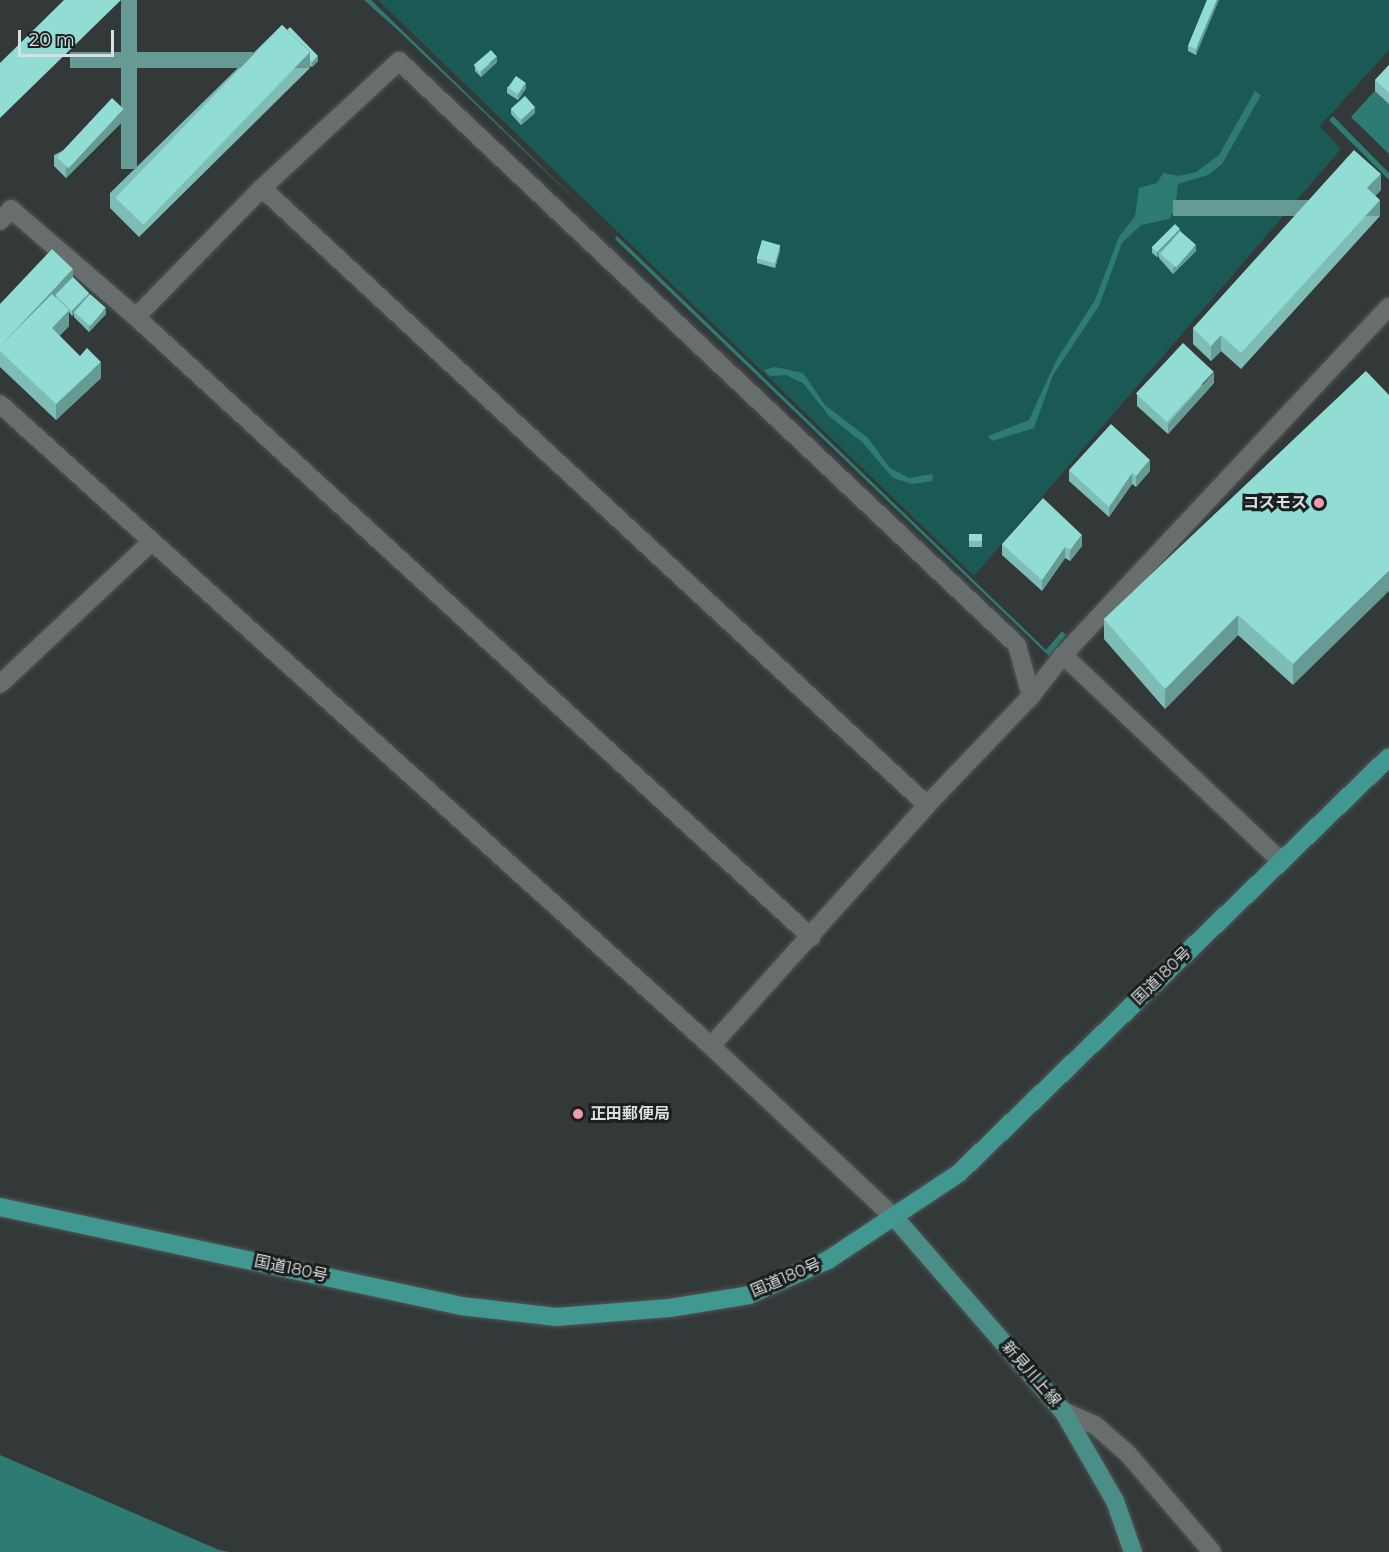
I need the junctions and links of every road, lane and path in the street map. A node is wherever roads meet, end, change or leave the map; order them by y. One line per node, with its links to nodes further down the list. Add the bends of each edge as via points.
1 (262, 188): 4 (street); 9 (street, via 399,62 1017,645); 11 (street)
2 (0, 221): 4 (street, via 11,209)
3 (1389, 307): 7 (street)
4 (136, 317): 13 (street)
5 (0, 404): 6 (street)
6 (150, 543): 8 (street); 14 (street)
7 (1063, 655): 9 (street); 12 (street)
8 (0, 684)
9 (1031, 696): 11 (street)
10 (1389, 757): 12 (highway, 国道180号)
11 (927, 805): 13 (street)
12 (1281, 861): 16 (highway, 国道180号, via 959,1173)
13 (811, 937): 14 (street)
14 (711, 1046): 16 (street)
15 (0, 1207): 16 (highway, 国道180号, via 461,1306 556,1317 670,1308 749,1295 828,1260)
16 (895, 1218): 17 (main road, 新見川上線)
17 (1063, 1411): 18 (main road, 新見川上線, via 1115,1501); 19 (street, via 1095,1425 1128,1454)
18 (1133, 1552)
19 (1212, 1552)

